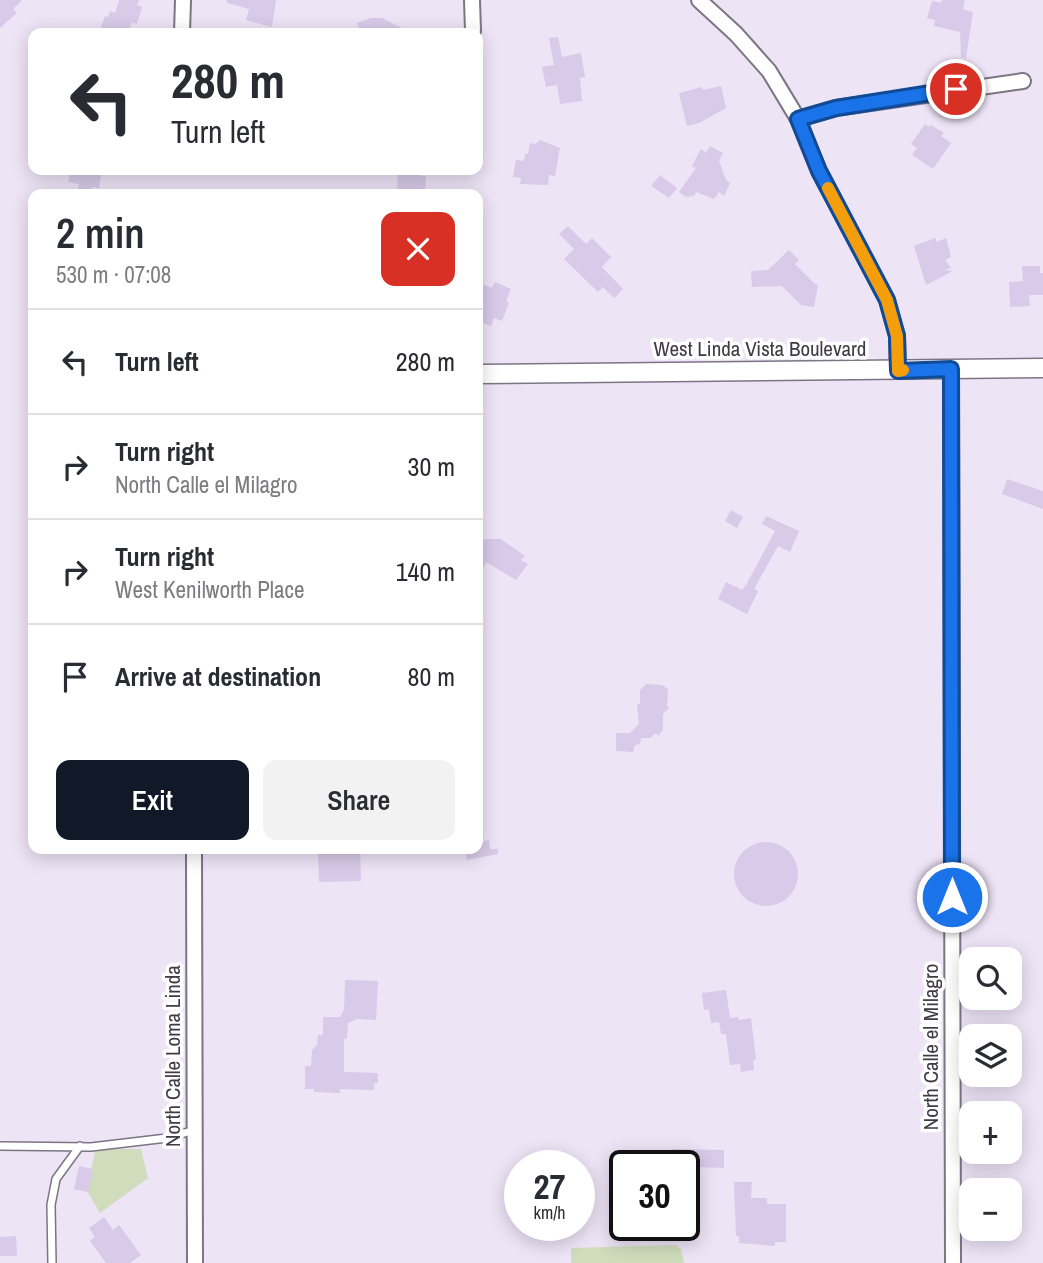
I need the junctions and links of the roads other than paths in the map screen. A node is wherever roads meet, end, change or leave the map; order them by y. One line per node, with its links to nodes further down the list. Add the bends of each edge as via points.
1 (183, 0): 4 (street)
2 (472, 0): 5 (street)
3 (699, 0): 7 (street, via 769,71)
4 (182, 28)
5 (473, 28)
6 (1024, 81): 7 (street, via 836,108)
7 (798, 119): 10 (street, via 819,171 887,300 897,336)
8 (1043, 368): 9 (street, West Linda Vista Boulevard)
9 (951, 369): 10 (street, West Linda Vista Boulevard); 18 (street, North Calle el Milagro)
10 (898, 371): 11 (street, West Linda Vista Boulevard)
11 (483, 374)
12 (194, 854): 13 (street, North Calle Loma Linda)
13 (195, 1130): 15 (lane, via 167,1138); 17 (street, North Calle Loma Linda)
14 (0, 1146): 15 (lane)
15 (80, 1146): 16 (lane, via 57,1179 51,1205)
16 (52, 1263)
17 (195, 1263)
18 (953, 1263)

